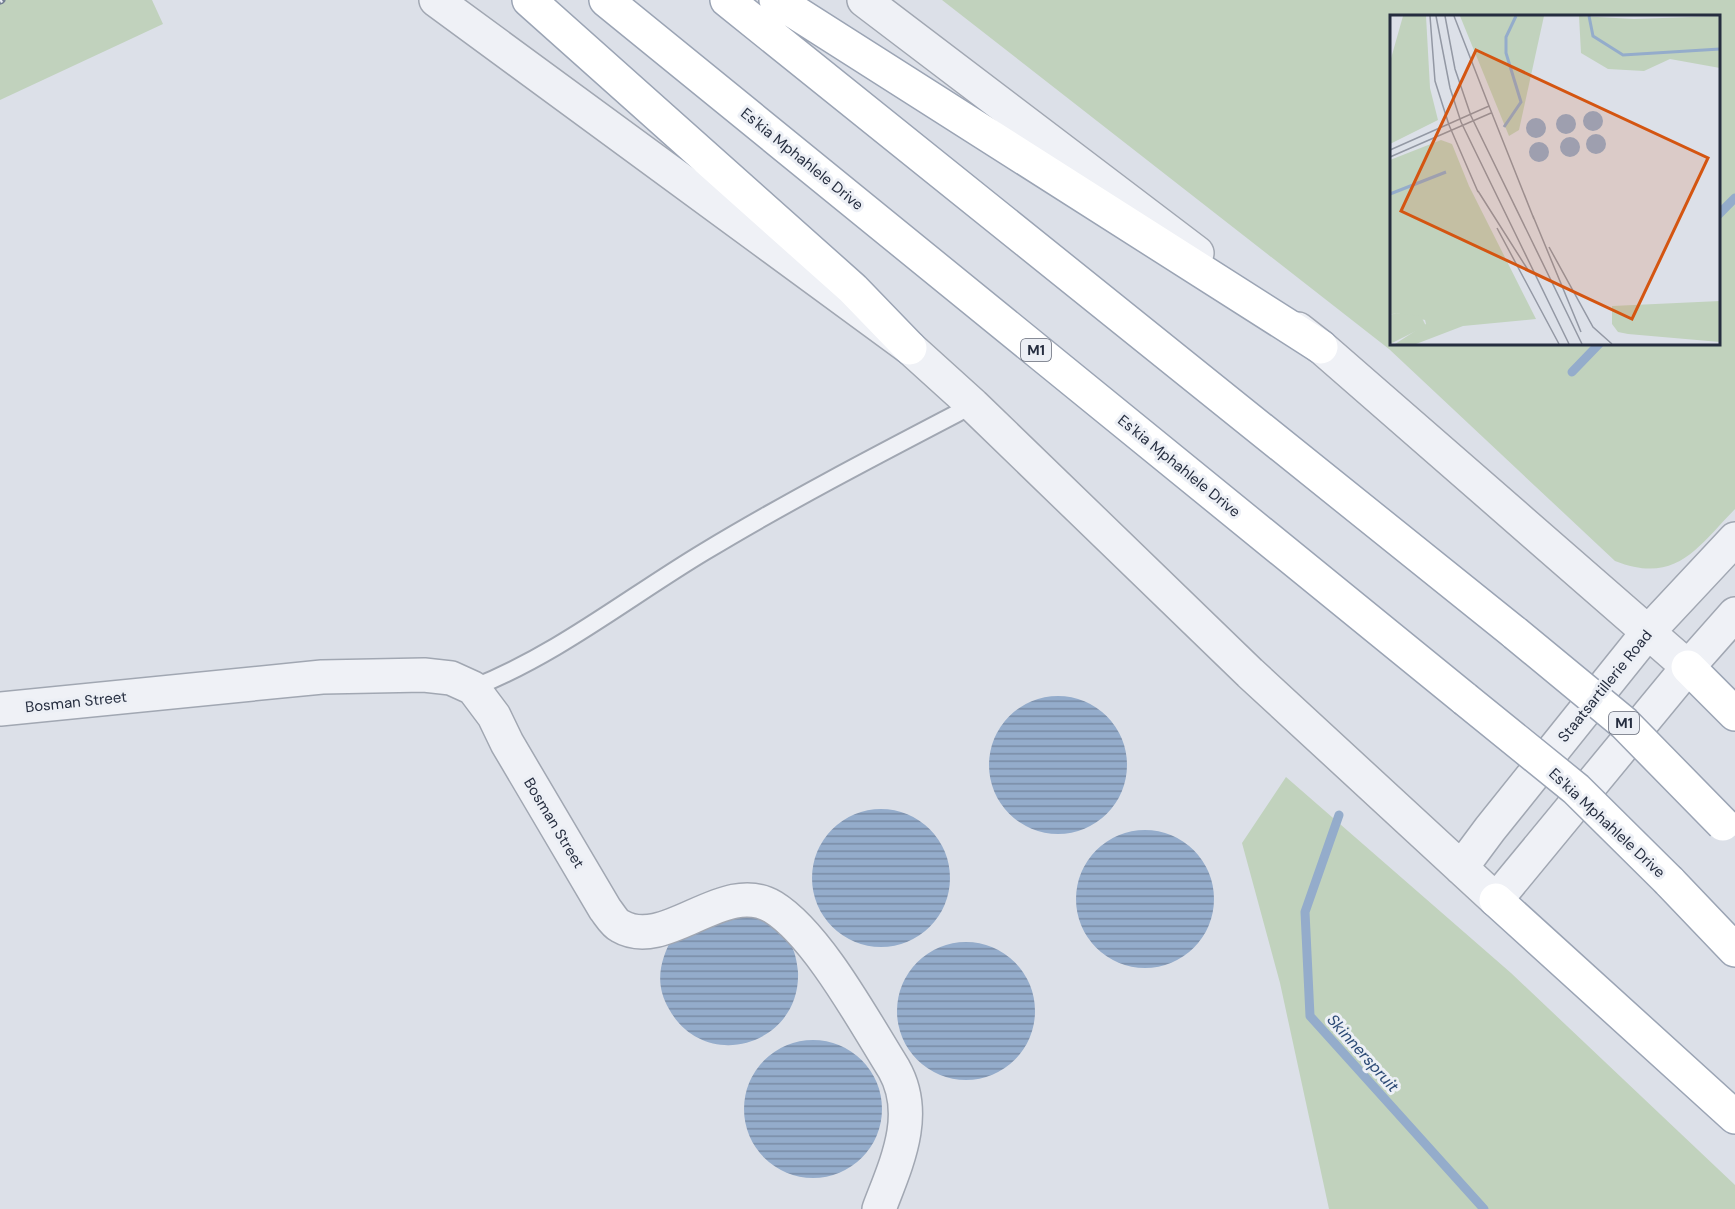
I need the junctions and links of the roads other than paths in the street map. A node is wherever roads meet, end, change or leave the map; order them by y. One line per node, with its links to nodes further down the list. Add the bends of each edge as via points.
1 (436, 0): 8 (street)
2 (529, 0): 8 (main road, via 853,289)
3 (606, 0): 20 (main road, Es'kia Mphahlele Drive / M1, bridge, via 1576,789)
4 (727, 0): 17 (main road, M1, bridge, via 1624,723)
5 (776, 0): 7 (main road)
6 (864, 0): 7 (street)
7 (1321, 347): 12 (street)
8 (910, 348): 9 (street)
9 (973, 405): 14 (lane, via 821,484 704,552 545,654); 18 (street, via 1250,673)
10 (1735, 539): 12 (street, Staatsartillerie Road)
11 (1735, 614): 13 (street)
12 (1648, 632): 13 (street); 18 (street, Staatsartillerie Road)
13 (1688, 667): 16 (main road); 19 (street)
14 (472, 688): 15 (street, Bosman Street, via 451,678 424,675 322,677); 22 (street, Bosman Street, via 494,716 593,889 618,925 650,931 742,899 772,906 796,925 816,950 894,1069 906,1103 902,1146)
15 (0, 709)
16 (1735, 714)
17 (1729, 831)
18 (1461, 868): 19 (street)
19 (1496, 900): 21 (main road)
20 (1735, 950)
21 (1735, 1117)
22 (879, 1209)

